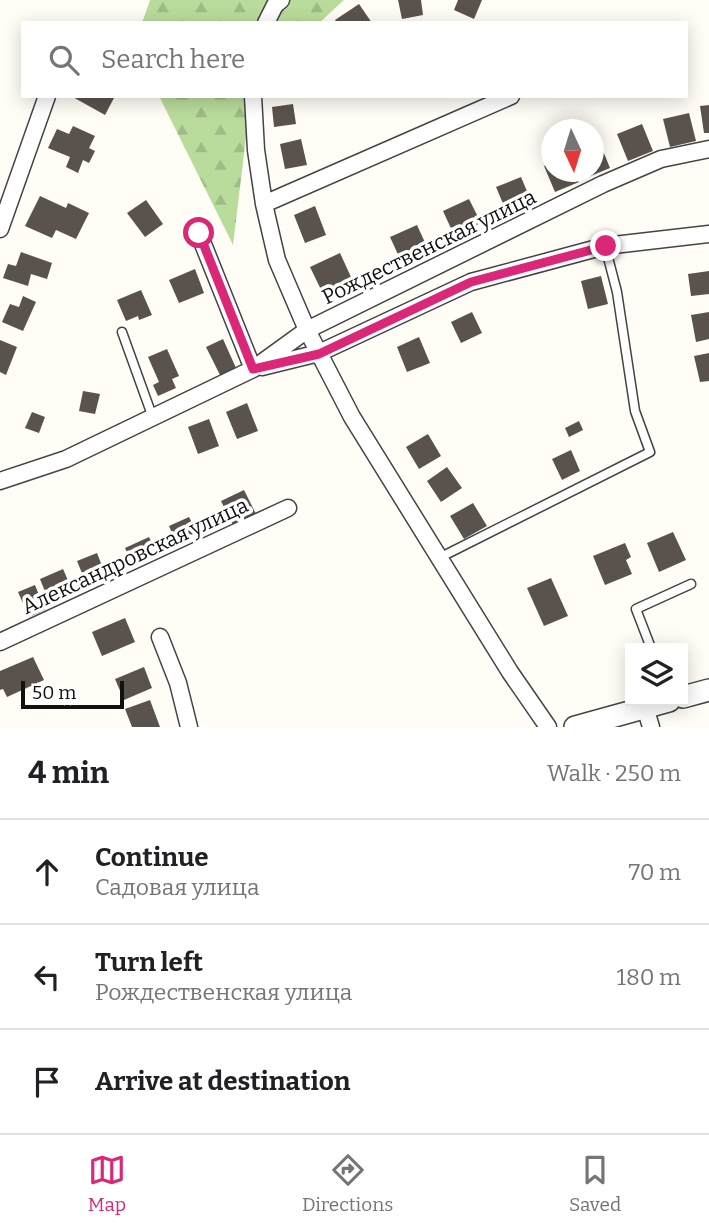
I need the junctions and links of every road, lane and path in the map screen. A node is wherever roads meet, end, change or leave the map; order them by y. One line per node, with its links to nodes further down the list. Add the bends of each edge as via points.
1 (281, 0): 2 (street)
2 (267, 21)
3 (46, 98): 8 (street)
4 (253, 98): 7 (street)
5 (507, 98): 7 (street)
6 (709, 149): 12 (street, Рождественская улица, via 661,159 603,184)
7 (264, 204): 12 (street, via 277,260)
8 (0, 229)
9 (199, 233): 15 (street)
10 (709, 234): 11 (street, Рождественская улица)
11 (606, 246): 14 (street, Рождественская улица, via 471,282); 19 (lane, via 635,411 650,452)
12 (307, 330): 14 (street); 15 (street, Рождественская улица)
13 (122, 332): 16 (lane)
14 (319, 354): 15 (street, Рождественская улица); 19 (street)
15 (253, 369): 16 (street, Рождественская улица)
16 (153, 418): 17 (street, Рождественская улица, via 66,459)
17 (0, 481)
18 (288, 508): 22 (street, Александровская улица)
19 (439, 558): 29 (street)
20 (691, 584): 23 (lane, via 636,609)
21 (160, 637): 28 (street)
22 (0, 642)
23 (648, 643)
24 (709, 690): 25 (street)
25 (688, 696)
26 (663, 706): 27 (street)
27 (648, 717): 30 (street)
28 (189, 727)
29 (548, 727)
30 (575, 727)

